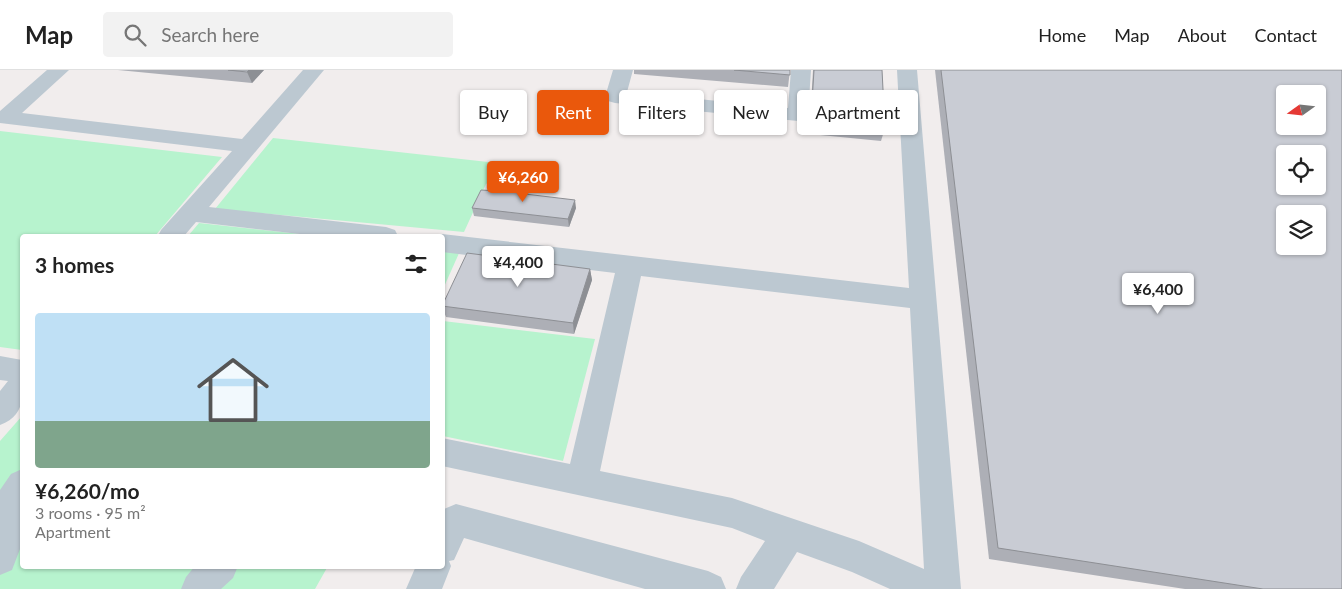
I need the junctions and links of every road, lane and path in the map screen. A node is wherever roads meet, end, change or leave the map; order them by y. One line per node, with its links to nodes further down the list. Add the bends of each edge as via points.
1 (59, 70): 6 (street)
2 (314, 70): 7 (street)
3 (624, 70): 4 (street, via 615,97 798,115)
4 (801, 70)
5 (907, 70): 13 (street)
6 (2, 117): 7 (street)
7 (248, 146): 8 (street)
8 (191, 213): 9 (street); 10 (street)
9 (172, 234)
10 (369, 234)
11 (445, 243): 12 (street)
12 (630, 265): 13 (street); 19 (street)
13 (923, 300): 31 (street)
14 (0, 368): 15 (street)
15 (20, 372)
16 (20, 388): 17 (street)
17 (0, 412)
18 (445, 453): 19 (street)
19 (582, 481): 21 (street, via 732,514)
20 (20, 487): 23 (street, via 3,527 4,548)
21 (789, 534): 29 (street); 30 (street, via 859,558)
22 (445, 542): 28 (street, via 456,520)
23 (0, 558)
24 (217, 569): 26 (street)
25 (433, 569): 27 (street)
26 (199, 589)
27 (424, 589)
28 (708, 589)
29 (754, 589)
30 (930, 589)
31 (943, 589)

